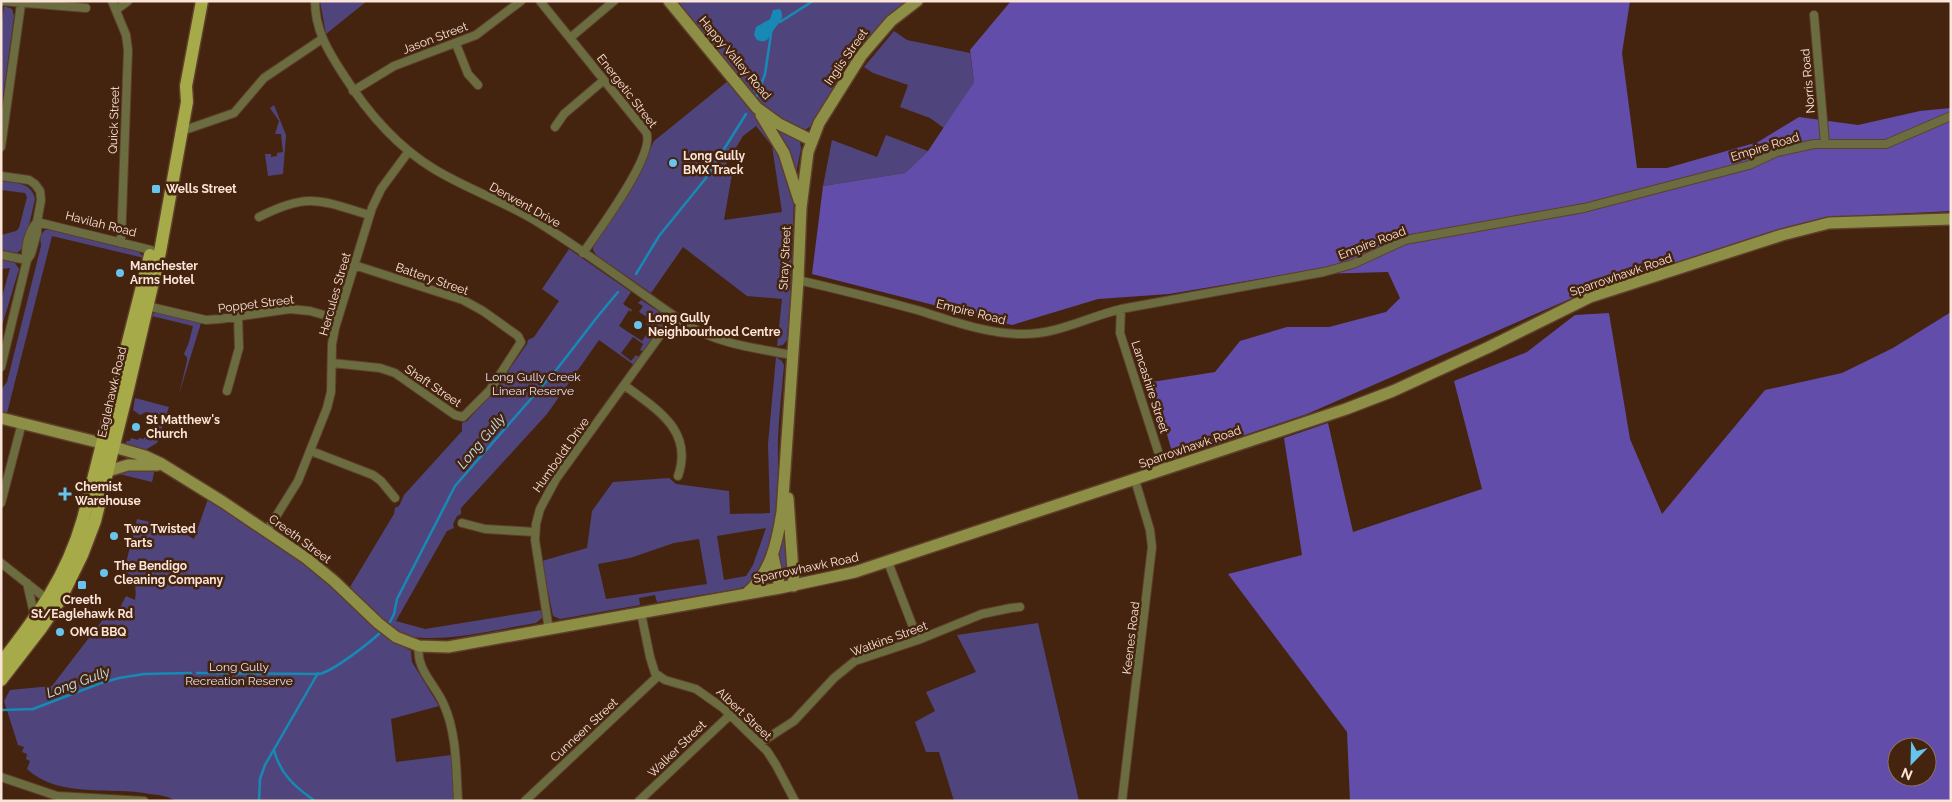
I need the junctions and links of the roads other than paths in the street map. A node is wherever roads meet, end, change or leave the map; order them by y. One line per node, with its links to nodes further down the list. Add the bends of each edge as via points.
1 (1, 1): 11 (street)
2 (112, 1): 13 (street, Quick Street)
3 (128, 1): 13 (street)
4 (202, 1): 24 (main road, Eaglehawk Road, via 186,86 187,102)
5 (315, 1): 16 (street, Derwent Drive)
6 (521, 1): 17 (street, Jason Street, via 487,28)
7 (540, 1): 15 (street, Energetic Street)
8 (614, 1): 15 (street)
9 (669, 1): 21 (street, Happy Valley Road)
10 (917, 1): 25 (street, Inglis Street, via 870,43 834,97)
11 (21, 4): 12 (street); 27 (street)
12 (86, 8)
13 (116, 10): 35 (street, Quick Street, via 128,50)
14 (1814, 15): 26 (street, Norris Road)
15 (570, 38): 18 (street, Energetic Street)
16 (322, 39): 20 (street, Derwent Drive); 24 (street, via 264,78 234,112)
17 (456, 44): 19 (street, via 468,74); 20 (street, Jason Street, via 394,66)
18 (604, 80): 23 (street, via 564,114); 37 (street, Energetic Street, via 646,132 649,141 624,194)
19 (478, 85)
20 (353, 91): 28 (street, Derwent Drive, via 378,122)
21 (753, 103): 25 (street, Happy Valley Road, via 779,124); 30 (street, via 784,153)
22 (1951, 116): 26 (street, Empire Road, via 1886,144)
23 (555, 127)
24 (178, 132): 36 (main road, Eaglehawk Road)
25 (811, 140): 30 (street, Stray Street)
26 (1825, 144): 43 (street, Empire Road, via 1778,152 1748,165 1584,208 1404,240 1354,264 1331,270)
27 (1, 147)
28 (409, 152): 31 (street, Hercules Street, via 381,189); 37 (street, Derwent Drive, via 439,172 534,220)
29 (1, 176): 34 (street, via 29,180 39,189 41,200)
30 (801, 208): 41 (street, Stray Street)
31 (369, 215): 32 (street, via 313,200 291,202); 40 (street, Hercules Street)
32 (259, 217)
33 (1951, 219): 60 (street, Sparrowhawk Road, via 1829,222 1790,232 1590,298 1393,391)
34 (36, 222): 35 (street, Havilah Road); 39 (street, via 29,238)
35 (121, 243): 36 (street, Havilah Road)
36 (156, 251): 42 (main road, Eaglehawk Road); 55 (main road, Eaglehawk Road)
37 (584, 253): 45 (street, Derwent Drive)
38 (1, 255): 39 (street)
39 (27, 260): 49 (street)
40 (354, 265): 46 (street, Hercules Street); 53 (street, Battery Street, via 463,300 518,336 521,342 490,390)
41 (798, 280): 43 (street, Empire Road, via 988,330 1021,334 1048,332); 47 (street, Stray Street)
42 (147, 306): 44 (street, Poppet Street, via 206,320); 55 (main road, Eaglehawk Road)
43 (1121, 309): 60 (street, Lancashire Street, via 1120,332)
44 (238, 316): 46 (street, Poppet Street, via 290,309); 51 (street, via 239,348)
45 (674, 316): 47 (street, Derwent Drive, via 711,337); 50 (street, Humboldt Drive)
46 (338, 319): 48 (street, Hercules Street, via 332,344)
47 (792, 355): 58 (street, Stray Street)
48 (332, 363): 53 (street, Shaft Street, via 389,371); 56 (street, Hercules Street, via 329,400)
49 (1, 367)
50 (624, 386): 61 (street, via 660,412 676,432 682,454); 67 (street, Humboldt Drive, via 547,493 537,516)
51 (227, 392)
52 (1, 418): 54 (street, Creeth Street)
53 (462, 418)
54 (22, 423): 55 (street, Creeth Street); 64 (street)
55 (107, 445): 57 (street, Creeth Street); 59 (main road, Eaglehawk Road); 75 (main road, Eaglehawk Road, via 76,541)
56 (311, 451): 63 (street, via 372,475); 66 (street, Hercules Street, via 295,486)
57 (164, 465): 59 (street, via 128,465); 66 (street, Creeth Street)
58 (785, 467): 68 (street, Stray Street, via 782,512); 72 (street, Stray Street)
59 (108, 470): 84 (main road, Eaglehawk Road, via 95,521 77,568 50,616)
60 (1164, 470): 62 (street, Sparrowhawk Road)
61 (678, 476)
62 (1135, 480): 69 (street, Sparrowhawk Road); 94 (street, Keenes Road, via 1152,547)
63 (395, 498)
64 (1, 503)
65 (462, 523): 67 (street, via 485,529)
66 (267, 531): 81 (street, Creeth Street, via 318,567 391,634)
67 (535, 532): 79 (street, Humboldt Drive)
68 (773, 554): 73 (street); 74 (street, Stray Street, via 761,578)
69 (888, 562): 72 (street, Sparrowhawk Road); 80 (street)
70 (1, 563): 71 (street)
71 (27, 583): 75 (street); 78 (street)
72 (794, 586): 73 (street, Sparrowhawk Road)
73 (780, 588): 74 (street, Sparrowhawk Road)
74 (744, 595): 77 (street, Sparrowhawk Road)
75 (48, 600): 78 (main road, Eaglehawk Road)
76 (1020, 607): 80 (street, Watkins Street, via 982,614)
77 (641, 613): 79 (street, Sparrowhawk Road); 83 (street, via 651,663)
78 (36, 618): 82 (main road, Eaglehawk Road)
79 (549, 630): 81 (street, Sparrowhawk Road, via 448,647)
80 (918, 640): 86 (street, Watkins Street, via 849,665 794,721)
81 (419, 646): 91 (street, via 420,666 439,694 448,716 454,744)
82 (1, 663)
83 (658, 676): 85 (street, Albert Street, via 696,689); 92 (street, Cunneen Street)
84 (1, 680)
85 (730, 714): 86 (street, Albert Street); 93 (street, Walker Street)
86 (760, 743): 89 (street, Albert Street, via 776,765)
87 (1, 777): 88 (street)
88 (56, 798): 90 (street)
89 (793, 800)
90 (144, 801)
91 (458, 801)
92 (525, 801)
93 (640, 801)
94 (1122, 801)

